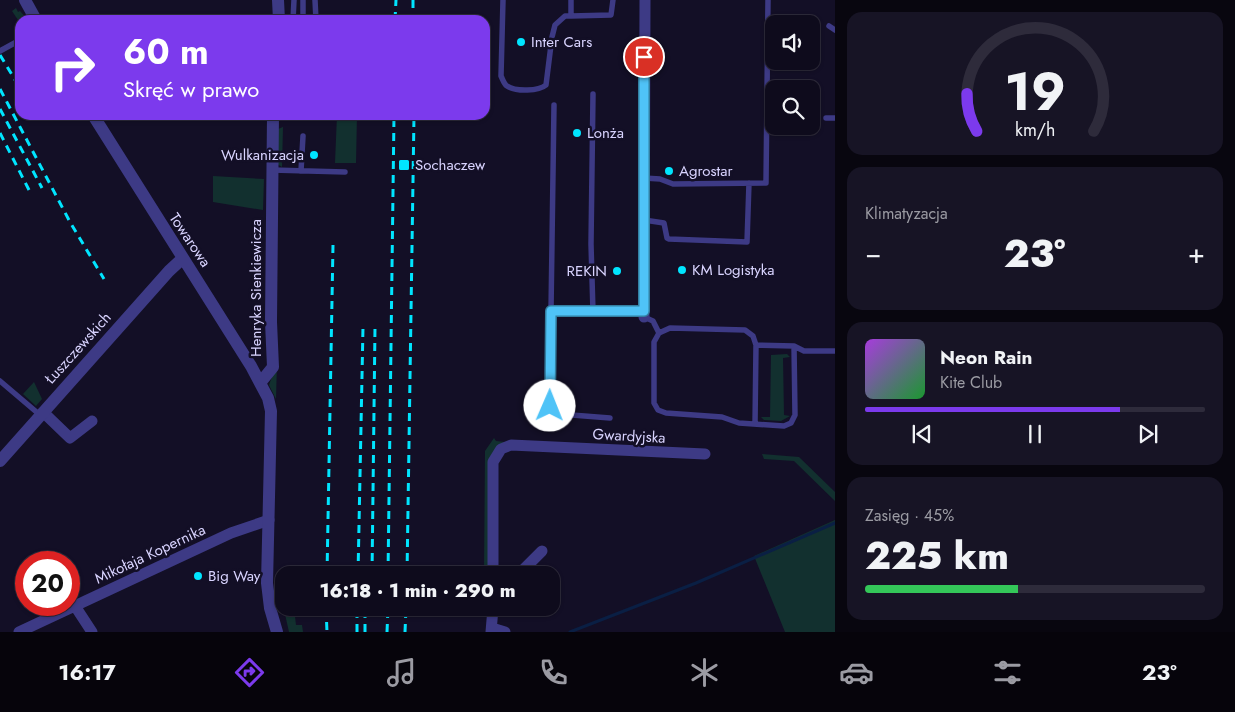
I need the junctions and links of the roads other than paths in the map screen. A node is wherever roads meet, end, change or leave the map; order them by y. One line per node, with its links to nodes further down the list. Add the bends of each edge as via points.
1 (25, 0): 11 (street)
2 (278, 0): 12 (street)
3 (294, 0): 13 (lane)
4 (304, 0): 14 (lane)
5 (315, 0): 15 (lane)
6 (503, 0): 16 (lane, via 501,76 510,88 536,89 546,85 555,25 565,16)
7 (572, 0): 16 (lane)
8 (613, 0): 16 (lane, via 610,15)
9 (646, 0): 31 (street)
10 (768, 0): 32 (lane, via 766,183)
11 (33, 15)
12 (279, 15)
13 (293, 15)
14 (303, 15)
15 (316, 15)
16 (571, 16)
17 (829, 26): 18 (lane)
18 (835, 30)
19 (15, 43): 20 (lane)
20 (0, 51)
21 (593, 94): 36 (lane)
22 (554, 105): 35 (lane)
23 (826, 118): 24 (lane)
24 (835, 118)
25 (96, 120): 34 (street, Towarowa)
26 (273, 120): 28 (street, Henryka Sienkiewicza)
27 (304, 136): 29 (lane)
28 (272, 170): 29 (lane); 43 (street, Henryka Sienkiewicza, via 270,322 273,367)
29 (301, 171): 30 (lane)
30 (345, 172)
31 (644, 178): 32 (lane, via 673,184); 33 (street)
32 (749, 183): 33 (lane, via 747,242 669,239 664,223)
33 (644, 220): 37 (street)
34 (183, 258): 43 (street, Towarowa); 44 (street, Łuszczewskich)
35 (551, 311): 36 (lane); 45 (lane, via 550,406 559,414)
36 (593, 312): 37 (lane)
37 (644, 314): 38 (lane)
38 (659, 333): 39 (lane, via 670,328 745,330); 47 (lane, via 654,342 654,404 658,410)
39 (756, 345): 40 (lane); 47 (lane)
40 (794, 346): 41 (lane, via 804,351); 47 (lane, via 796,415 784,426)
41 (835, 351)
42 (0, 381): 44 (lane)
43 (260, 383): 50 (street, via 271,411)
44 (42, 413): 46 (street, via 70,438); 49 (street, Łuszczewskich)
45 (610, 418)
46 (92, 421)
47 (755, 424)
48 (705, 454): 52 (street, Gwardyjska, via 511,445 501,450 493,462)
49 (0, 461)
50 (269, 520): 54 (street, Mikołaja Kopernika, via 231,533); 61 (street, via 267,583)
51 (542, 551): 53 (street)
52 (493, 566)
53 (527, 566)
54 (80, 604)
55 (80, 614): 60 (street)
56 (53, 616): 59 (street, Mikołaja Kopernika)
57 (492, 616): 58 (street)
58 (491, 630): 62 (street)
59 (19, 632)
60 (92, 632)
61 (276, 632)
62 (505, 632)

